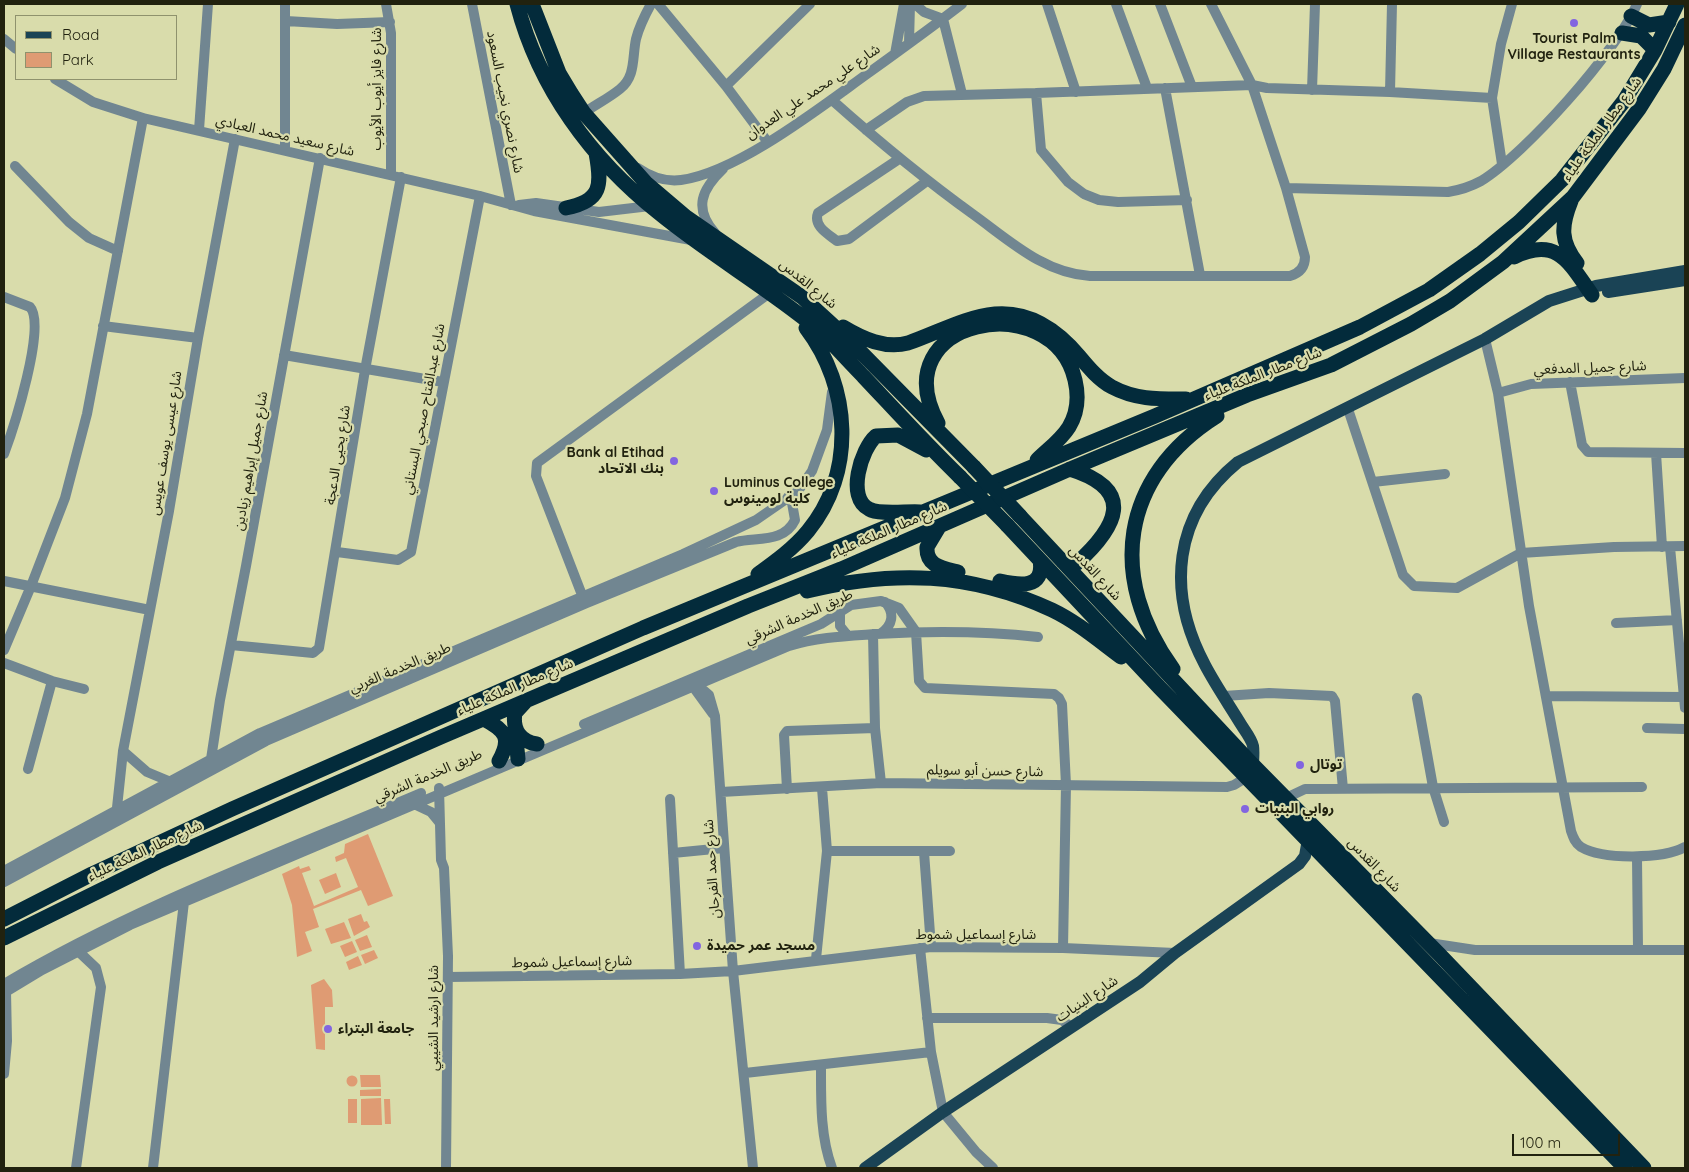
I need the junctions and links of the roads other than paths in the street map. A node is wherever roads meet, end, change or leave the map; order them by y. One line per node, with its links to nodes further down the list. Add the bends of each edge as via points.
1 (208, 4): 51 (street)
2 (285, 4): 24 (street)
3 (386, 4): 25 (street, شارع فايز أيوب الأيوب)
4 (472, 4): 70 (street, شارع نصري نجيب السعود)
5 (517, 4): 35 (highway, شارع القدس)
6 (532, 4): 34 (highway, شارع القدس)
7 (651, 4): 49 (street, via 641,24 633,68 626,82)
8 (658, 4): 38 (street)
9 (810, 4): 38 (street)
10 (904, 4): 33 (street, شارع علي محمد علي العدوان)
11 (910, 4): 30 (street)
12 (915, 4): 23 (street, via 924,12)
13 (962, 4): 23 (street)
14 (1047, 4): 43 (street)
15 (1116, 4): 40 (street)
16 (1160, 4): 39 (street)
17 (1211, 4): 37 (street)
18 (1315, 4): 42 (street)
19 (1392, 4): 44 (street)
20 (1512, 4): 47 (street)
21 (1677, 4): 26 (highway, شارع مطار الملكة علياء)
22 (1634, 10): 26 (highway, via 1649,25); 28 (street)
23 (943, 19): 30 (street); 46 (street)
24 (286, 21): 25 (street, via 336,24); 55 (street)
25 (390, 22): 63 (street, شارع فايز أيوب الأيوب)
26 (1669, 22): 32 (highway, شارع مطار الملكة علياء)
27 (1685, 25): 67 (highway, شارع مطار الملكة علياء, via 1640,109)
28 (1622, 33): 32 (highway, via 1641,36); 61 (street, via 1542,128)
29 (4, 39): 31 (street)
30 (909, 43): 33 (street)
31 (15, 48)
32 (1655, 50): 95 (highway, شارع مطار الملكة علياء, via 1624,101 1576,165 1519,222 1480,254 1429,290 1360,327)
33 (895, 54): 48 (street, شارع علي محمد علي العدوان)
34 (552, 55): 35 (highway, via 542,55); 49 (highway, شارع القدس, via 559,73)
35 (537, 63): 56 (highway, شارع القدس, via 557,101)
36 (57, 80): 50 (street, شارع سعيد محمد العبادي, via 93,102)
37 (1252, 85): 39 (street); 42 (street); 65 (street)
38 (726, 86): 54 (street)
39 (1192, 87): 41 (street)
40 (1147, 88): 41 (street); 43 (street)
41 (1165, 88): 68 (street)
42 (1312, 90): 44 (street)
43 (1076, 92): 45 (street)
44 (1390, 92): 47 (street)
45 (1036, 93): 46 (street); 68 (street, via 1041,150 1068,182 1084,194 1118,202)
46 (962, 94): 52 (street, via 916,98)
47 (1492, 98): 61 (street)
48 (832, 100): 52 (street); 54 (street, شارع علي محمد علي العدوان)
49 (584, 113): 57 (highway, شارع القدس)
50 (143, 118): 51 (street, شارع سعيد محمد العبادي); 74 (street)
51 (199, 130): 53 (street, شارع سعيد محمد العبادي)
52 (866, 130): 59 (street)
53 (235, 139): 55 (street, شارع سعيد محمد العبادي); 85 (street, شارع عيسى يوسف عويس)
54 (768, 141): 60 (street, شارع علي محمد علي العدوان)
55 (285, 150): 58 (street, شارع سعيد محمد العبادي)
56 (596, 153): 69 (highway, شارع القدس); 71 (highway, via 600,178 596,193 585,203)
57 (621, 157): 60 (street, شارع علي محمد علي العدوان, via 652,176 671,180 698,176); 69 (highway, شارع القدس)
58 (320, 158): 63 (street, شارع سعيد محمد العبادي); 87 (street, شارع جميل إبراهيم زيادين)
59 (899, 159): 64 (street); 64 (street, via 818,213 820,228 837,241 849,240)
60 (728, 164): 73 (street, شارع علي محمد علي العدوان, via 708,185 702,200 706,221)
61 (1502, 164): 65 (street, via 1473,185 1448,192)
62 (15, 166): 74 (street, via 69,222 89,238)
63 (396, 176): 66 (street, شارع سعيد محمد العبادي); 89 (street, شارع يحيى الدعجة)
64 (927, 181): 77 (street, via 1033,258 1056,269 1090,276)
65 (1286, 188): 77 (street, via 1305,257 1301,269 1285,277)
66 (480, 196): 70 (street, شارع سعيد محمد العبادي); 91 (street, شارع عبدالفتاح صبحي البستاني)
67 (1572, 197): 75 (highway, شارع مطار الملكة علياء); 79 (highway, via 1564,218 1562,236)
68 (1187, 200): 77 (street)
69 (656, 202): 71 (street, شارع سعيد محمد العبادي, via 599,212); 72 (highway, شارع القدس); 73 (highway, شارع القدس)
70 (513, 205): 71 (street, شارع سعيد محمد العبادي, via 536,203); 72 (street, شارع سعيد محمد العبادي)
71 (566, 208)
72 (696, 241): 80 (highway, شارع القدس)
73 (724, 244): 83 (highway, شارع القدس)
74 (118, 251): 84 (street)
75 (1503, 262): 79 (highway, via 1534,248 1550,249 1564,258); 94 (highway, شارع مطار الملكة علياء, via 1450,301 1331,366)
76 (1685, 271): 79 (main road)
77 (1200, 275)
78 (1685, 280): 79 (main road)
79 (1594, 290): 86 (main road, via 1549,301)
80 (770, 292): 82 (highway, شارع القدس); 119 (street, via 537,462 536,476)
81 (4, 297): 100 (street, via 30,307 36,318 25,388)
82 (788, 306): 88 (highway, via 818,344); 98 (highway, شارع القدس, via 824,335)
83 (823, 315): 95 (highway, via 872,341 897,345 979,316 1026,317 1057,334 1100,378 1122,392 1149,399); 97 (highway, شارع القدس)
84 (103, 326): 85 (street); 117 (street, via 87,414 65,498)
85 (198, 338): 122 (street, شارع عيسى يوسف عويس)
86 (1485, 338): 93 (street); 96 (main road)
87 (284, 355): 89 (street); 130 (street, شارع جميل إبراهيم زيادين)
88 (830, 369): 106 (street, طريق الخدمة الغربي, via 832,402 823,445 806,480 798,491); 118 (highway, via 838,391 842,425 839,462 828,499 802,537)
89 (365, 370): 91 (street); 111 (street, شارع يحيى الدعجة)
90 (1685, 378): 92 (street, شارع جميل المدفعي)
91 (443, 382): 111 (street, شارع عبدالفتاح صبحي البستاني, via 411,552 398,560)
92 (1570, 382): 93 (street, شارع جميل المدفعي, via 1531,384); 101 (street, via 1582,445 1588,452)
93 (1498, 393): 112 (street)
94 (1247, 395): 103 (highway, شارع مطار الملكة علياء); 142 (highway, via 1200,427 1155,473 1142,500 1133,534 1132,573 1144,621)
95 (1190, 399): 102 (highway, شارع مطار الملكة علياء)
96 (1348, 409): 105 (street); 137 (main road, via 1238,462 1216,483 1195,513 1185,536 1182,562 1185,606 1192,636)
97 (944, 435): 102 (highway, via 932,412 925,387 928,367 940,346 957,334 982,325 1001,324 1031,330 1054,344 1068,362 1078,399 1068,428); 115 (highway, شارع القدس, bridge)
98 (934, 450): 107 (highway, via 926,450 898,435 876,436 865,449 858,475 859,499 867,509); 114 (highway, شارع القدس, bridge)
99 (1685, 453): 101 (street)
100 (4, 454)
101 (1656, 454): 110 (street)
102 (1031, 466): 107 (highway, شارع مطار الملكة علياء)
103 (1070, 469): 108 (highway, شارع مطار الملكة علياء); 115 (highway, via 1099,481 1109,491 1114,505 1107,529 1095,546 1076,564)
104 (1445, 474): 105 (street)
105 (1373, 482): 112 (street, via 1403,575 1414,586 1457,588)
106 (788, 497): 113 (street, طريق الخدمة الغربي, via 747,525); 113 (street, طريق الخدمة الغربي, via 795,520 786,531 764,540 736,542)
107 (921, 512): 118 (highway, شارع مطار الملكة علياء)
108 (939, 527): 114 (highway, via 927,546 927,554 929,560 941,568 1026,585 1040,573); 121 (highway, شارع مطار الملكة علياء)
109 (1685, 546): 110 (street)
110 (1666, 547): 112 (street); 124 (street)
111 (336, 552): 130 (street, شارع يحيى الدعجة, via 316,651 292,652)
112 (1521, 552): 138 (street)
113 (680, 560): 119 (street, طريق الخدمة الغربي); 152 (street, طريق الخدمة الغربي)
114 (1040, 560): 133 (highway, شارع القدس)
115 (1063, 562): 142 (highway, شارع القدس)
116 (4, 580): 117 (street)
117 (31, 586): 122 (street); 131 (street)
118 (741, 586): 184 (highway, شارع مطار الملكة علياء, via 232,809)
119 (582, 595): 152 (street, طريق الخدمة الغربي, via 288,720)
120 (886, 602): 123 (street, طريق الخدمة الشرقي, via 858,604); 126 (street, via 899,608); 127 (street, via 891,611 891,622)
121 (748, 606): 133 (highway, via 846,582 886,577 969,582 1014,594 1053,611); 140 (highway, شارع مطار الملكة علياء)
122 (150, 610): 149 (street, شارع عيسى يوسف عويس)
123 (840, 612): 128 (street, via 840,626); 135 (street, طريق الخدمة الشرقي, via 821,624)
124 (1677, 620): 125 (street); 141 (street)
125 (1616, 623)
126 (916, 632): 127 (street, طريق الخدمة الشرقي); 129 (street, طريق الخدمة الشرقي, via 1005,633); 157 (street, via 919,681 925,688 1057,695 1062,704)
127 (876, 634): 128 (street, طريق الخدمة الشرقي); 145 (street)
128 (848, 636): 135 (street, طريق الخدمة الشرقي, via 800,642)
129 (1038, 637)
130 (231, 645): 152 (street, شارع جميل إبراهيم زيادين)
131 (4, 650)
132 (4, 663): 134 (street)
133 (1149, 675): 154 (highway, شارع القدس)
134 (52, 682): 136 (street); 153 (street)
135 (693, 683): 148 (street, طريق الخدمة الشرقي); 150 (street, طريق الخدمة الشرقي); 165 (street, شارع حمد الفرحان, via 715,716)
136 (84, 690)
137 (1224, 696): 154 (main road, via 1253,745); 164 (street, via 1269,693 1332,696)
138 (1547, 696): 141 (street); 162 (street)
139 (1417, 698): 158 (street)
140 (528, 700): 143 (highway, شارع مطار الملكة علياء); 144 (highway, via 517,709)
141 (1685, 702)
142 (1202, 711): 154 (highway, شارع القدس)
143 (484, 719): 151 (highway, via 498,727 505,737 505,749); 185 (highway, شارع مطار الملكة علياء, via 166,858)
144 (515, 728): 148 (highway, via 524,740); 150 (highway)
145 (875, 728): 156 (street); 163 (street, via 787,731 784,736)
146 (1647, 728): 147 (street)
147 (1685, 729)
148 (537, 744): 150 (street, طريق الخدمة الشرقي)
149 (123, 751): 155 (street, via 147,772); 169 (street, شارع عيسى يوسف عويس)
150 (517, 756): 151 (street, طريق الخدمة الشرقي); 160 (street, طريق الخدمة الشرقي)
151 (499, 761): 160 (street, طريق الخدمة الشرقي)
152 (214, 763): 155 (street, طريق الخدمة الغربي); 169 (street, طريق الخدمة الغربي)
153 (28, 769)
154 (1250, 771): 157 (street, شارع حسن أبو سويلم, via 1234,786 1226,787); 166 (highway, شارع القدس); 172 (highway, شارع القدس)
155 (171, 782): 169 (street, طريق الخدمة الغربي)
156 (880, 783): 157 (street, شارع حسن أبو سويلم); 161 (street, شارع حسن أبو سويلم)
157 (1066, 785): 188 (street)
158 (1433, 787): 162 (street); 164 (street); 170 (street)
159 (1642, 787): 162 (street)
160 (442, 788): 168 (street, طريق الخدمة الشرقي); 171 (street, شارع ارشيد الشيبي); 180 (street, شارع ارشيد الشيبي, via 447,860); 199 (street, طريق الخدمة الشرقي, via 144,911 55,954)
161 (822, 788): 163 (street, شارع حسن أبو سويلم); 176 (street)
162 (1564, 788): 179 (street, via 1571,831 1580,846)
163 (787, 789): 165 (street, شارع حسن أبو سويلم)
164 (1343, 789): 166 (street, via 1305,789)
165 (721, 792): 174 (street, شارع حمد الفرحان)
166 (1286, 798): 186 (highway, شارع القدس)
167 (670, 799): 178 (street)
168 (414, 804): 171 (street, via 431,812); 183 (street, طريق الخدمة الشرقي)
169 (116, 817): 181 (street, طريق الخدمة الغربي); 182 (street, طريق الخدمة الغربي)
170 (1444, 822)
171 (440, 823): 180 (street, شارع ارشيد الشيبي)
172 (1308, 839): 193 (main road, شارع البنيات, via 1303,860 1266,895); 214 (highway, شارع القدس)
173 (1685, 847): 179 (street)
174 (724, 848): 178 (street); 195 (street, شارع حمد الفرحان)
175 (950, 851): 177 (street)
176 (827, 852): 177 (street); 194 (street)
177 (924, 852): 187 (street)
178 (673, 853): 197 (street)
179 (1636, 858): 189 (street)
180 (444, 868): 198 (street, شارع ارشيد الشيبي)
181 (4, 871)
182 (4, 882)
183 (184, 902): 192 (street, طريق الخدمة الشرقي); 208 (street)
184 (4, 918)
185 (4, 938)
186 (1428, 942): 190 (street); 196 (highway, شارع القدس)
187 (925, 948): 188 (street, شارع إسماعيل شموط); 194 (street, شارع إسماعيل شموط); 200 (street)
188 (1063, 948): 193 (street, شارع إسماعيل شموط)
189 (1638, 949): 190 (street); 191 (street)
190 (1475, 950): 196 (street, via 1459,957)
191 (1685, 950)
192 (78, 951): 199 (street, طريق الخدمة الشرقي); 207 (street, via 96,968 101,987)
193 (1175, 953): 201 (main road, شارع البنيات, via 1140,982)
194 (816, 959): 195 (street, شارع إسماعيل شموط)
195 (733, 971): 197 (street, شارع إسماعيل شموط); 204 (street, شارع حمد الفرحان)
196 (1458, 973): 215 (highway, شارع القدس)
197 (680, 974): 198 (street, شارع إسماعيل شموط)
198 (448, 978): 209 (street, شارع ارشيد الشيبي)
199 (4, 990): 205 (street, via 7,1040)
200 (927, 1018): 201 (street, via 1046,1018 1062,1020); 202 (street)
201 (1071, 1027): 206 (main road, شارع البنيات)
202 (931, 1052): 203 (street); 206 (street)
203 (821, 1065): 204 (street); 211 (street, via 826,1148)
204 (745, 1073): 210 (street, شارع حمد الفرحان)
205 (4, 1074)
206 (943, 1112): 212 (main road, شارع البنيات); 213 (street, via 976,1152)
207 (76, 1168)
208 (153, 1168)
209 (446, 1168)
210 (753, 1168)
211 (832, 1168)
212 (865, 1168)
213 (994, 1168)
214 (1625, 1168)
215 (1644, 1168)

